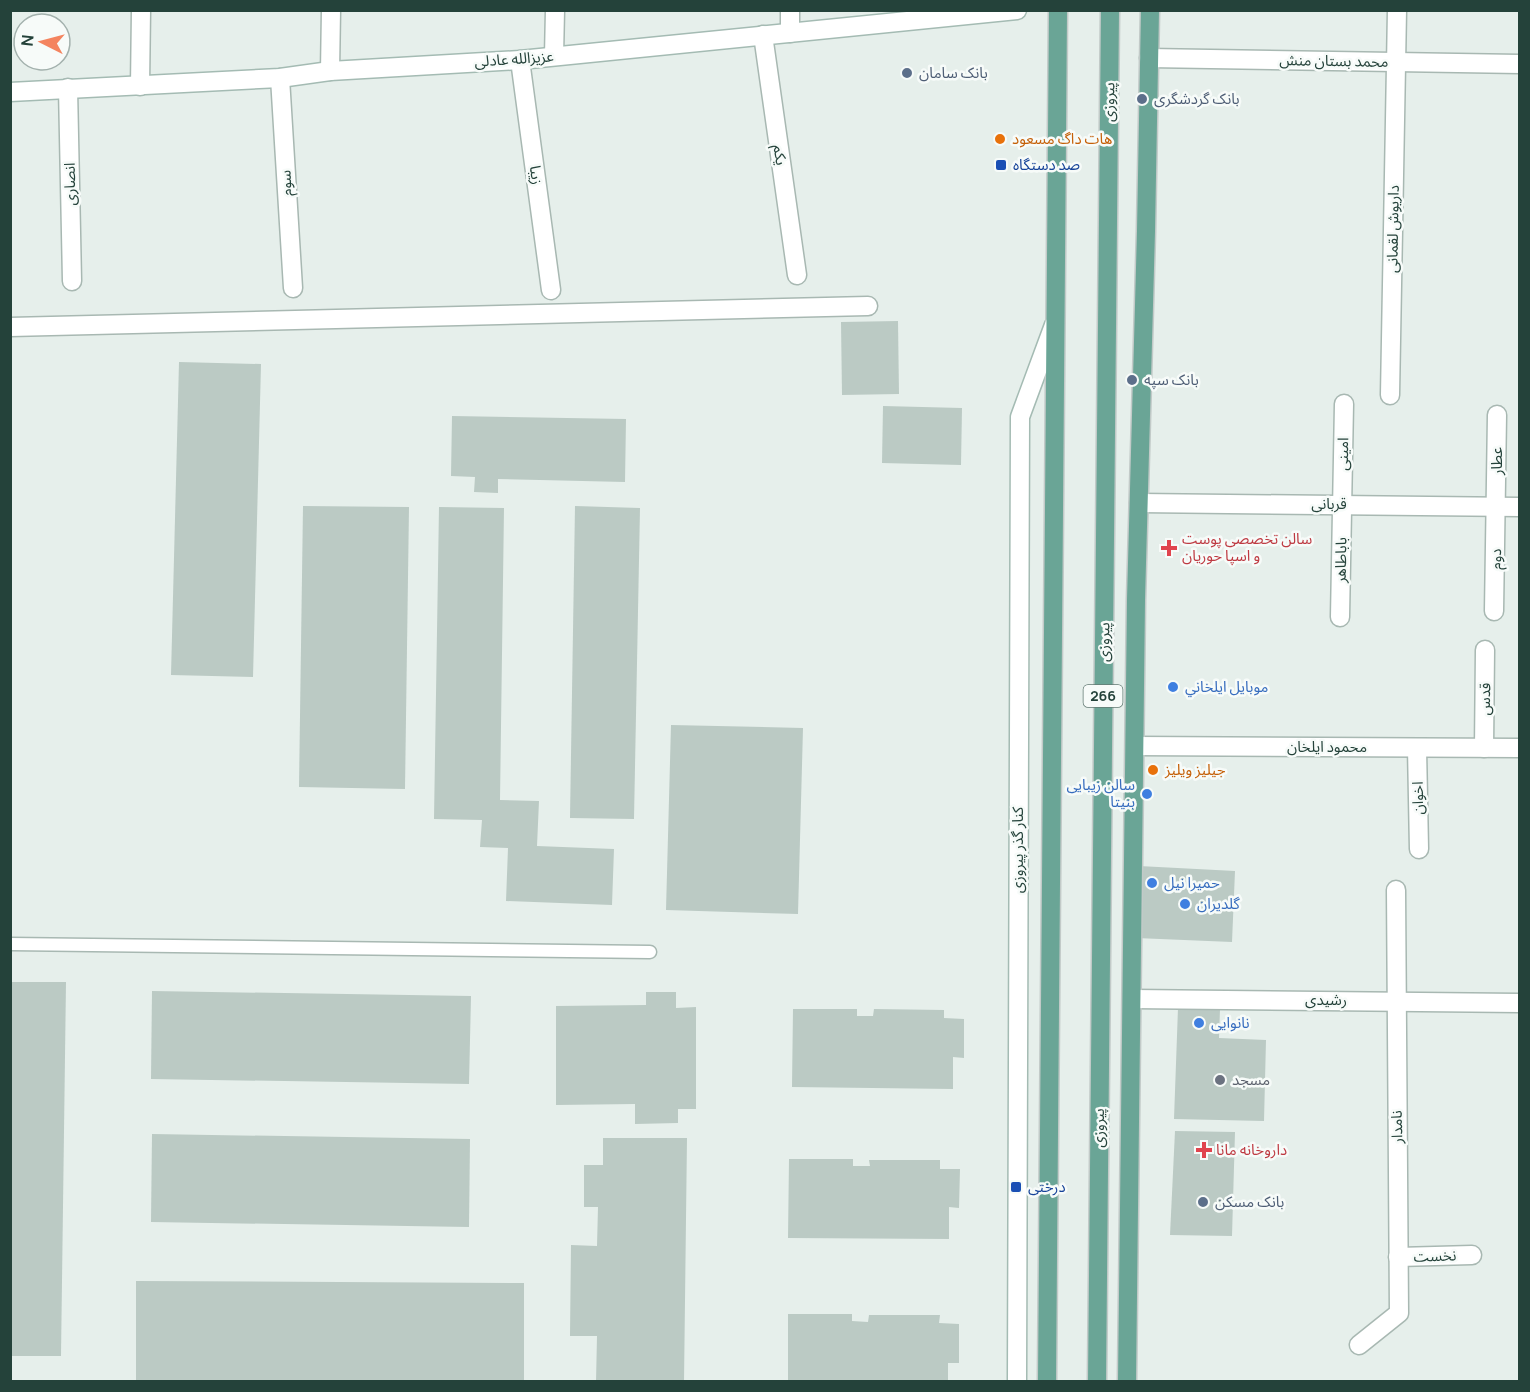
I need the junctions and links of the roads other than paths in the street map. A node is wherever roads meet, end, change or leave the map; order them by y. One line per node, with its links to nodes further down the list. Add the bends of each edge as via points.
1 (141, 10): 19 (street)
2 (331, 10): 17 (street)
3 (555, 10): 12 (street)
4 (790, 10): 10 (street)
5 (1058, 10): 27 (main road)
6 (1110, 10): 55 (main road, پیروزی / 266)
7 (1150, 10): 13 (main road)
8 (1397, 10): 15 (street, داریوش لقمانی)
9 (1010, 11): 10 (street, عزیزالله عادلی)
10 (790, 33): 11 (street, عزیزالله عادلی)
11 (763, 36): 12 (street, عزیزالله عادلی); 22 (street, یکم)
12 (554, 56): 14 (street, عزیزالله عادلی)
13 (1149, 58): 15 (street, محمد بستان منش); 32 (main road)
14 (520, 60): 17 (street, عزیزالله عادلی); 25 (street, زیبا)
15 (1396, 63): 16 (street, محمد بستان منش); 29 (street, داریوش لقمانی)
16 (1520, 64)
17 (330, 71): 18 (street, عزیزالله عادلی)
18 (280, 78): 19 (street, عزیزالله عادلی); 24 (street, سوم)
19 (140, 86): 20 (street, عزیزالله عادلی)
20 (68, 88): 21 (street, عزیزالله عادلی); 23 (street, انصاری)
21 (10, 92)
22 (797, 275)
23 (72, 281)
24 (293, 288)
25 (551, 290)
26 (868, 306): 28 (street)
27 (1054, 325): 53 (street, کنار گذر پیروزی, via 1020,417); 54 (main road)
28 (10, 327)
29 (1390, 395)
30 (1344, 404): 33 (street, امینی)
31 (1497, 415): 34 (street, عطار)
32 (1138, 503): 33 (street, قربانی); 39 (main road)
33 (1342, 504): 34 (street, قربانی); 37 (street, باباطاهر)
34 (1497, 507): 35 (street, قربانی); 36 (street, دوم)
35 (1520, 507)
36 (1494, 611)
37 (1340, 617)
38 (1485, 651): 41 (street, قدس)
39 (1135, 746): 40 (street, محمود ایلخان); 47 (main road)
40 (1418, 748): 41 (street, محمود ایلخان); 43 (street, اخوان)
41 (1484, 748): 42 (street, محمود ایلخان)
42 (1520, 748)
43 (1419, 849)
44 (1396, 890): 48 (street, نامدار)
45 (10, 944): 46 (lane)
46 (650, 952)
47 (1133, 999): 48 (street, رشیدی); 56 (main road)
48 (1396, 1001): 49 (street, رشیدی); 51 (street, نامدار)
49 (1520, 1003)
50 (1472, 1255): 51 (street, نخست)
51 (1398, 1257): 52 (street, نامدار, via 1399,1313)
52 (1359, 1345)
53 (1017, 1382)
54 (1047, 1382)
55 (1097, 1382)
56 (1127, 1382)

